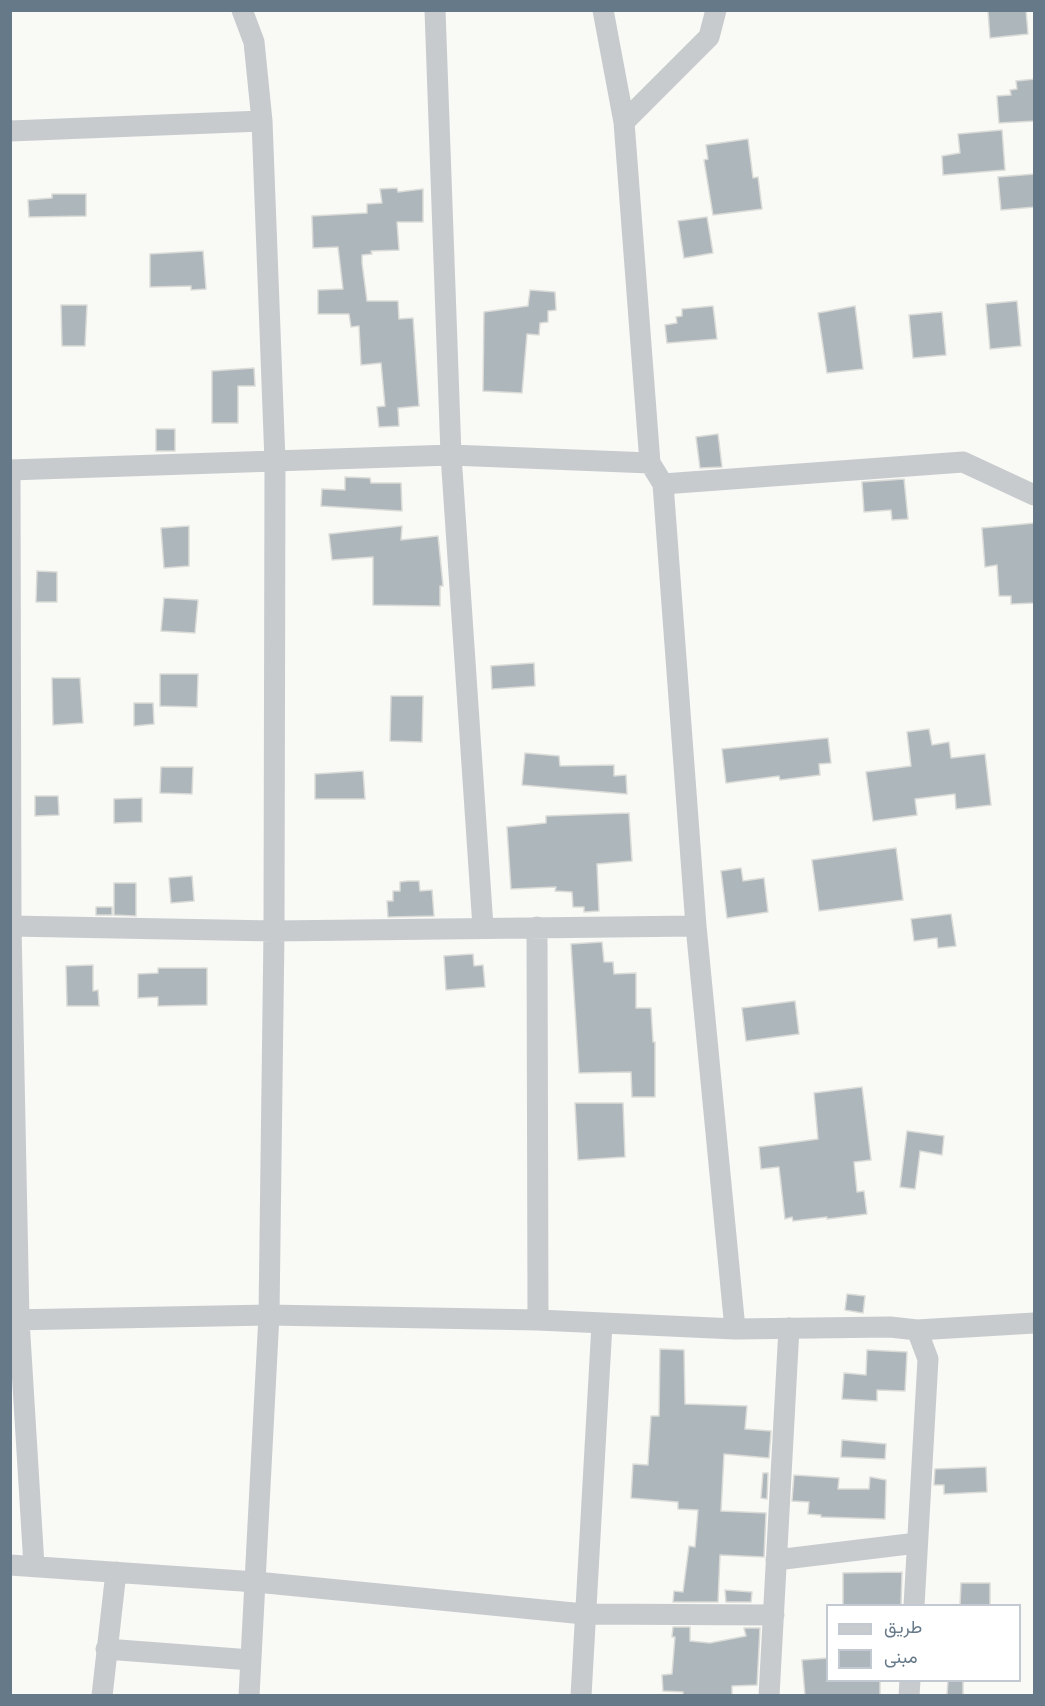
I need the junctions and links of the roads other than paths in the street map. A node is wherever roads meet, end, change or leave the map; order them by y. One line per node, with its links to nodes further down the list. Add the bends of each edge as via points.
1 (242, 10): 5 (street, via 254,42)
2 (435, 10): 8 (street)
3 (603, 10): 6 (street)
4 (716, 10): 6 (street, via 709,37)
5 (262, 121): 7 (street); 9 (street)
6 (624, 122): 10 (street)
7 (10, 131)
8 (451, 455): 9 (street); 10 (street); 15 (street)
9 (275, 461): 13 (street, via 10,470); 17 (street)
10 (650, 463): 11 (street)
11 (663, 484): 12 (street, via 963,462); 14 (street)
12 (1035, 495)
13 (11, 926): 17 (street); 19 (street)
14 (696, 926): 16 (street); 24 (street)
15 (483, 927): 16 (street); 17 (street)
16 (537, 927): 20 (street)
17 (274, 931): 18 (street)
18 (268, 1315): 19 (street); 20 (street); 31 (street)
19 (15, 1320): 29 (street)
20 (538, 1320): 22 (street)
21 (1035, 1323): 25 (street)
22 (602, 1324): 24 (street); 33 (street)
23 (789, 1328): 24 (street); 25 (street); 27 (street)
24 (735, 1329)
25 (917, 1330): 26 (street, via 928,1359)
26 (917, 1543): 27 (street); 32 (street)
27 (776, 1560): 34 (street)
28 (10, 1565): 29 (street)
29 (34, 1566): 30 (street)
30 (116, 1572): 31 (street); 35 (street)
31 (256, 1582): 33 (street); 36 (street)
32 (914, 1604)
33 (584, 1614): 34 (street); 39 (street)
34 (774, 1615): 40 (street)
35 (106, 1649): 36 (street); 37 (street)
36 (251, 1660): 38 (street)
37 (102, 1695)
38 (249, 1695)
39 (581, 1695)
40 (769, 1695)

